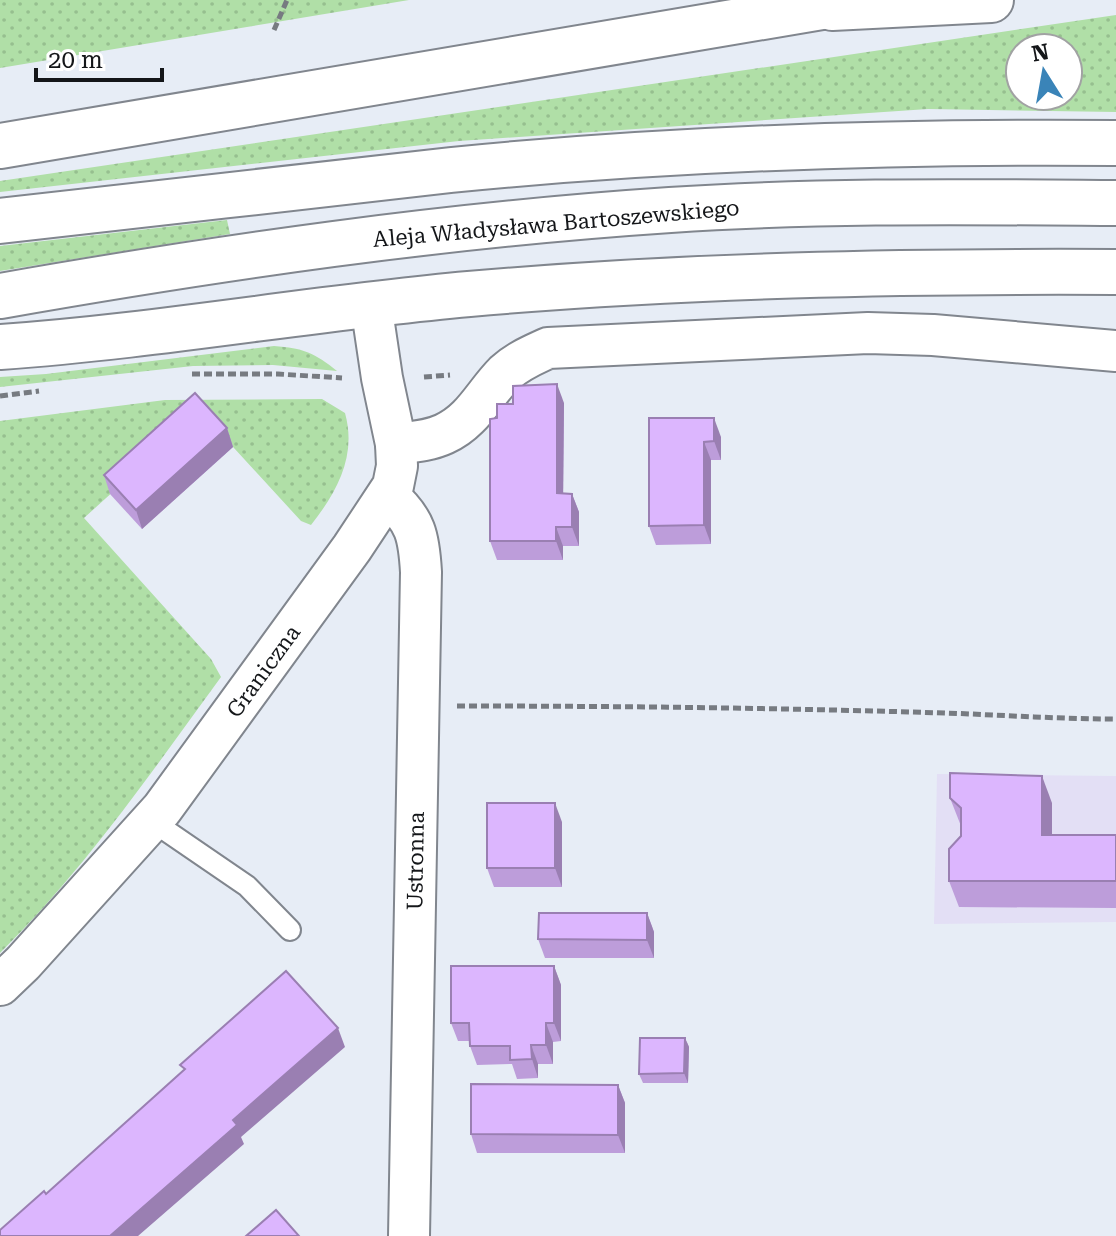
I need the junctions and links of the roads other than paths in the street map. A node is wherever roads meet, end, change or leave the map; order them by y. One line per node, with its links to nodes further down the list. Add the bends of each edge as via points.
1 (863, 0): 3 (main road)
2 (991, 0): 3 (main road)
3 (809, 9): 5 (main road)
4 (1116, 143): 7 (main road, via 837,145 618,157 453,170)
5 (0, 146)
6 (1116, 203): 9 (main road, Aleja Władysława Bartoszewskiego, via 671,210 468,227 226,258)
7 (0, 221)
8 (1116, 272): 10 (main road, via 736,277)
9 (0, 296)
10 (371, 304): 11 (main road); 13 (street, Graniczna)
11 (0, 347)
12 (1116, 351): 13 (street, via 868,333 548,348 505,373 480,406 445,434)
13 (396, 444): 14 (street, Graniczna, via 396,476)
14 (388, 496): 15 (street, Graniczna); 18 (street, Ustronna, via 409,517 421,572)
15 (152, 821): 16 (lane, via 247,886); 17 (street, Graniczna)
16 (290, 930)
17 (0, 985)
18 (409, 1236)

